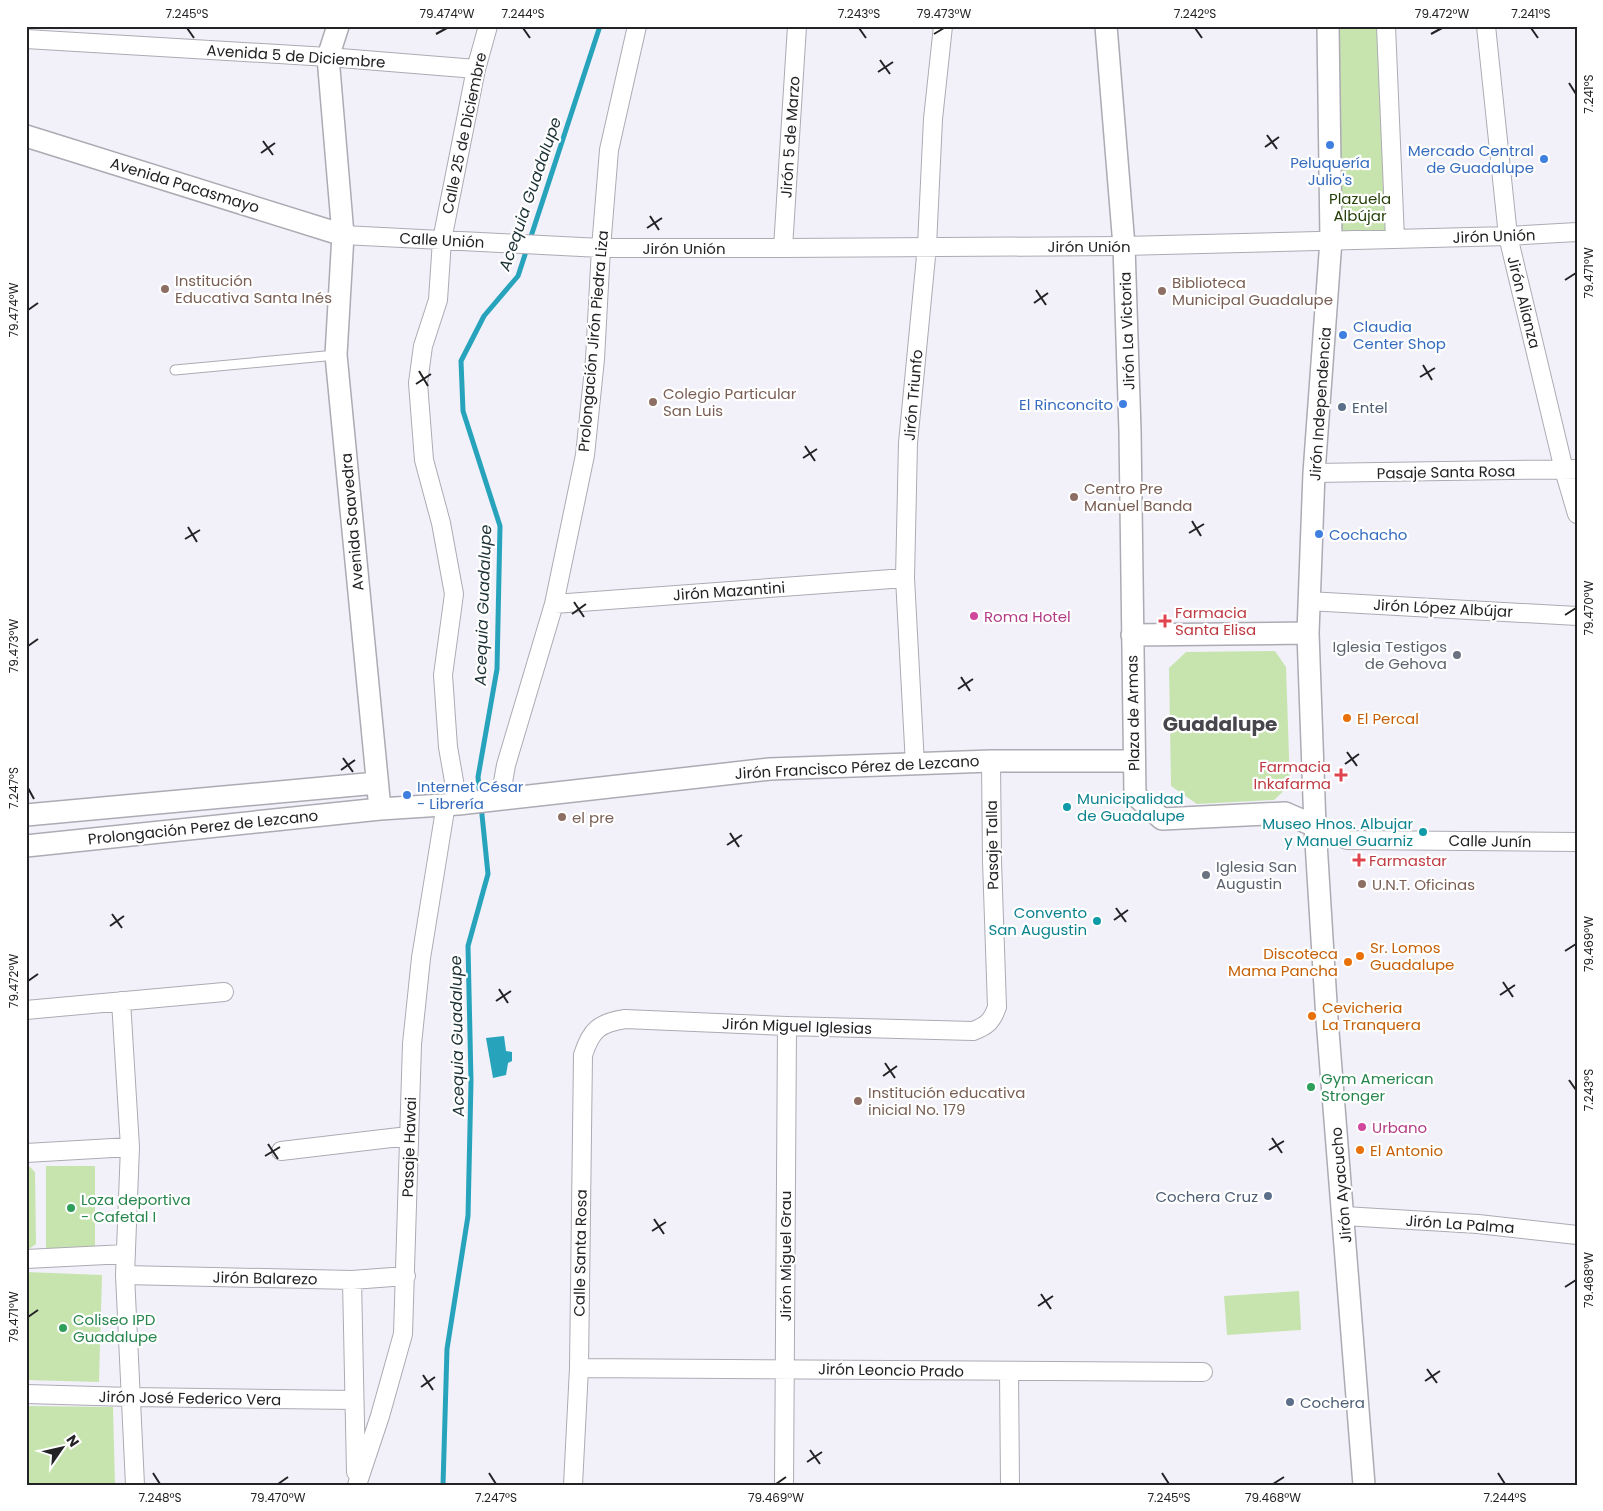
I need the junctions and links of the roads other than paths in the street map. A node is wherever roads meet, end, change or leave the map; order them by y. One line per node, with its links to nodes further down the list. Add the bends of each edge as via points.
1 (338, 26): 11 (street)
2 (488, 26): 12 (street, Calle 25 de Diciembre)
3 (637, 26): 22 (street, Prolongación Jirón Piedra Liza, via 609,150)
4 (797, 26): 23 (street, Jirón 5 de Marzo)
5 (943, 26): 20 (street, Jirón Triunfo, via 933,119)
6 (1106, 26): 21 (street, Jirón La Victoria)
7 (1328, 26): 19 (street, Jirón Independencia)
8 (1386, 26): 17 (street)
9 (1486, 26): 16 (street, Jirón Alianza)
10 (26, 39): 11 (street, Avenida 5 de Diciembre)
11 (328, 57): 12 (street, Avenida 5 de Diciembre); 15 (street, Avenida Saavedra)
12 (476, 69): 18 (street, Calle 25 de Diciembre)
13 (26, 136): 15 (street, Avenida Pacasmayo)
14 (1577, 232): 16 (street, Jirón Unión)
15 (343, 235): 18 (street, Calle Unión); 24 (street, Avenida Saavedra)
16 (1508, 236): 17 (street, Jirón Unión); 26 (street, Jirón Alianza)
17 (1395, 239): 19 (street, Jirón Unión)
18 (442, 240): 22 (street, Calle Unión); 39 (street, Calle 25 de Diciembre, via 438,300 423,346 418,383 424,460 441,523 454,594 443,675 448,747)
19 (1331, 240): 21 (street, Jirón Unión); 27 (street, Jirón Independencia)
20 (927, 246): 21 (street, Jirón Unión); 23 (street, Jirón Unión); 29 (street, Jirón Triunfo, via 908,444)
21 (1124, 246): 34 (street, Jirón La Victoria)
22 (601, 248): 23 (street, Jirón Unión); 31 (street, Prolongación Jirón Piedra Liza, via 584,455)
23 (782, 248)
24 (336, 355): 25 (lane); 38 (street, Avenida Saavedra)
25 (175, 370)
26 (1570, 470): 27 (street, Pasaje Santa Rosa); 28 (street, Jirón Alianza)
27 (1314, 473): 30 (street, Jirón Independencia)
28 (1577, 514)
29 (905, 578): 31 (street, Jirón Mazantini); 37 (street, Jirón Triunfo)
30 (1308, 601): 32 (street, Jirón López Albújar); 33 (street, Jirón Independencia)
31 (554, 604): 39 (street, Prolongación Jirón Piedra Liza, via 506,765)
32 (1577, 616)
33 (1308, 633): 34 (street); 42 (street)
34 (1132, 636): 35 (street, Plaza de Armas)
35 (1134, 760): 36 (street, Jirón Francisco Pérez de Lezcano); 42 (street, Plaza de Armas, via 1135,795 1162,819 1285,813)
36 (991, 761): 37 (street, Jirón Francisco Pérez de Lezcano); 48 (street, Pasaje Talla, via 996,1007)
37 (915, 765): 39 (street, Jirón Francisco Pérez de Lezcano, via 770,769)
38 (377, 783): 40 (street, Avenida Saavedra); 41 (street, Prolongación Perez de Lezcano)
39 (474, 801): 40 (street, Jirón Francisco Pérez de Lezcano); 51 (street, Pasaje Hawai, via 420,958)
40 (380, 809): 44 (street, Prolongación Perez de Lezcano)
41 (26, 815)
42 (1315, 826): 43 (street, Calle Junín, via 1347,840); 55 (street, Jirón Ayacucho)
43 (1577, 842)
44 (26, 846)
45 (224, 992): 46 (street)
46 (121, 1001): 47 (street); 52 (street)
47 (26, 1010)
48 (992, 1019): 49 (street, Jirón Miguel Iglesias, via 973,1031)
49 (787, 1026): 50 (street, Jirón Miguel Iglesias, via 625,1019); 63 (street, Jirón Miguel Grau)
50 (599, 1027): 62 (street, Calle Santa Rosa, via 588,1038 583,1055)
51 (408, 1136): 53 (street); 60 (street, Pasaje Hawai)
52 (130, 1147): 54 (street); 57 (street)
53 (281, 1152)
54 (26, 1153)
55 (1344, 1216): 56 (street, Jirón La Palma, via 1478,1224); 74 (street, Jirón Ayacucho)
56 (1577, 1235)
57 (126, 1254): 58 (street); 59 (street)
58 (26, 1259)
59 (125, 1275): 61 (street, Jirón Balarezo); 67 (street)
60 (406, 1276): 61 (street, Jirón Balarezo); 70 (street, Pasaje Hawai, via 403,1334)
61 (352, 1280): 68 (street)
62 (579, 1368): 63 (street, Jirón Leoncio Prado); 71 (street, Calle Santa Rosa)
63 (785, 1369): 64 (street, Jirón Leoncio Prado); 72 (street, Jirón Miguel Grau)
64 (1010, 1371): 65 (street, Jirón Leoncio Prado); 73 (street)
65 (1203, 1372)
66 (26, 1394): 67 (street, Jirón José Federico Vera)
67 (131, 1397): 68 (street, Jirón José Federico Vera); 69 (street)
68 (354, 1400): 70 (street)
69 (135, 1485)
70 (357, 1485)
71 (573, 1485)
72 (784, 1485)
73 (1010, 1485)
74 (1364, 1485)

